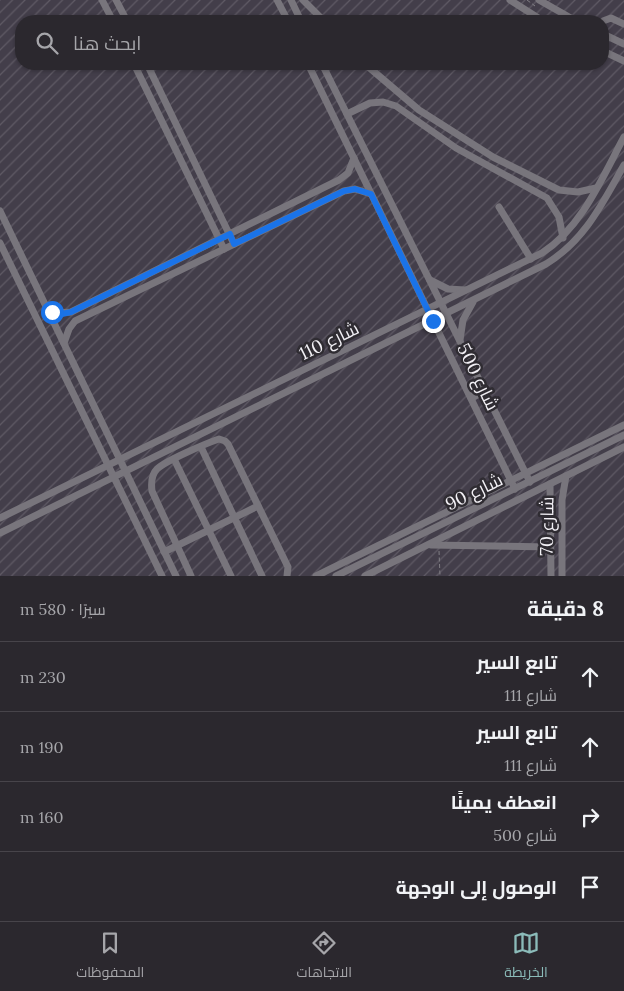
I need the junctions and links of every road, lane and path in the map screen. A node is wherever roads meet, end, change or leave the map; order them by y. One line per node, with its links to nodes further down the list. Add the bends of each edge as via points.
1 (102, 0): 8 (street)
2 (116, 0): 9 (street)
3 (277, 0): 10 (street)
4 (291, 0): 11 (street)
5 (303, 0): 12 (street)
6 (510, 0): 13 (street)
7 (539, 0): 14 (street)
8 (110, 15)
9 (123, 15)
10 (285, 15)
11 (298, 15)
12 (318, 15)
13 (534, 15)
14 (565, 15)
15 (609, 18): 16 (street)
16 (624, 24)
17 (609, 37): 18 (street)
18 (624, 44)
19 (609, 54): 20 (street)
20 (623, 62)
21 (137, 70): 27 (street)
22 (150, 70): 26 (street)
23 (311, 70): 35 (street, شارع 500)
24 (325, 70): 31 (street, شارع 500)
25 (372, 70): 34 (street, via 435,122)
26 (156, 81): 27 (street); 28 (street)
27 (145, 87): 29 (street)
28 (162, 95): 29 (street); 30 (street)
29 (152, 101): 32 (street)
30 (171, 114): 32 (street); 38 (street)
31 (346, 114): 37 (street, via 370,103 390,103); 51 (street, شارع 500)
32 (161, 119): 39 (street)
33 (624, 137): 40 (street, شارع 110)
34 (493, 157): 37 (street); 40 (street, via 559,190 578,192)
35 (354, 158): 41 (street, شارع 500); 44 (street, via 351,168 339,180)
36 (624, 165): 53 (street, شارع 110, via 589,225 565,251 541,267)
37 (488, 166): 45 (street, via 547,198 559,217)
38 (203, 179): 39 (street); 44 (street)
39 (193, 184): 46 (street)
40 (596, 188): 45 (street, شارع 110)
41 (371, 194): 48 (street, via 355,189 344,191); 55 (street, شارع 500)
42 (499, 207): 50 (street)
43 (0, 213): 56 (street)
44 (230, 234): 46 (street); 48 (street)
45 (563, 238): 50 (street, شارع 110)
46 (219, 239): 49 (street); 56 (street, via 71,312)
47 (0, 243): 69 (street)
48 (234, 244): 49 (street)
49 (224, 249): 60 (street, via 75,322 66,334)
50 (530, 259): 52 (street, شارع 110)
51 (428, 279): 52 (street, via 448,289); 54 (street, شارع 500)
52 (470, 289): 54 (street, شارع 110)
53 (475, 300): 57 (street, شارع 110); 59 (street, via 463,320)
54 (440, 303): 55 (street, شارع 110); 57 (street, شارع 500)
55 (428, 309): 58 (street, شارع 500); 67 (street, شارع 110)
56 (48, 310): 60 (street)
57 (446, 315): 58 (street, شارع 110); 59 (street, شارع 500)
58 (433, 321): 62 (street, شارع 500); 70 (street, شارع 110)
59 (460, 343): 61 (street, شارع 500)
60 (64, 344): 67 (street)
61 (484, 391): 62 (street); 71 (street, شارع 500)
62 (471, 398): 74 (street, شارع 500)
63 (624, 425): 71 (street)
64 (624, 436): 75 (street, شارع 90)
65 (201, 447): 68 (street); 78 (street, via 221,439 226,442); 80 (street)
66 (624, 447): 72 (street, شارع 90)
67 (120, 459): 69 (street, شارع 110); 70 (street)
68 (174, 459): 81 (street); 84 (street, via 157,470 151,486)
69 (109, 465): 73 (street); 79 (street, شارع 110)
70 (126, 472): 73 (street, شارع 110); 87 (street)
71 (526, 473): 74 (street); 75 (street, شارع 500)
72 (566, 476): 76 (street, شارع 90); 99 (street, شارع 70, via 562,500)
73 (115, 477): 82 (street, شارع 110); 88 (street)
74 (512, 480): 77 (street, شارع 500); 94 (street)
75 (530, 482): 77 (street, شارع 90)
76 (550, 484): 83 (street, شارع 90); 86 (street, شارع 70)
77 (515, 489): 95 (street, شارع 90)
78 (258, 506): 80 (street); 93 (street, via 288,567)
79 (0, 518)
80 (234, 518): 81 (street); 92 (street)
81 (209, 530): 84 (street); 91 (street)
82 (0, 533)
83 (428, 545): 85 (street); 96 (street, شارع 90)
84 (176, 546): 87 (street); 90 (street)
85 (439, 546): 86 (street); 97 (path)
86 (550, 547): 98 (street, شارع 70)
87 (164, 552): 89 (street)
88 (162, 576)
89 (176, 576)
90 (191, 576)
91 (231, 576)
92 (262, 576)
93 (287, 576)
94 (316, 576)
95 (336, 576)
96 (365, 576)
97 (440, 576)
98 (551, 576)
99 (562, 576)

